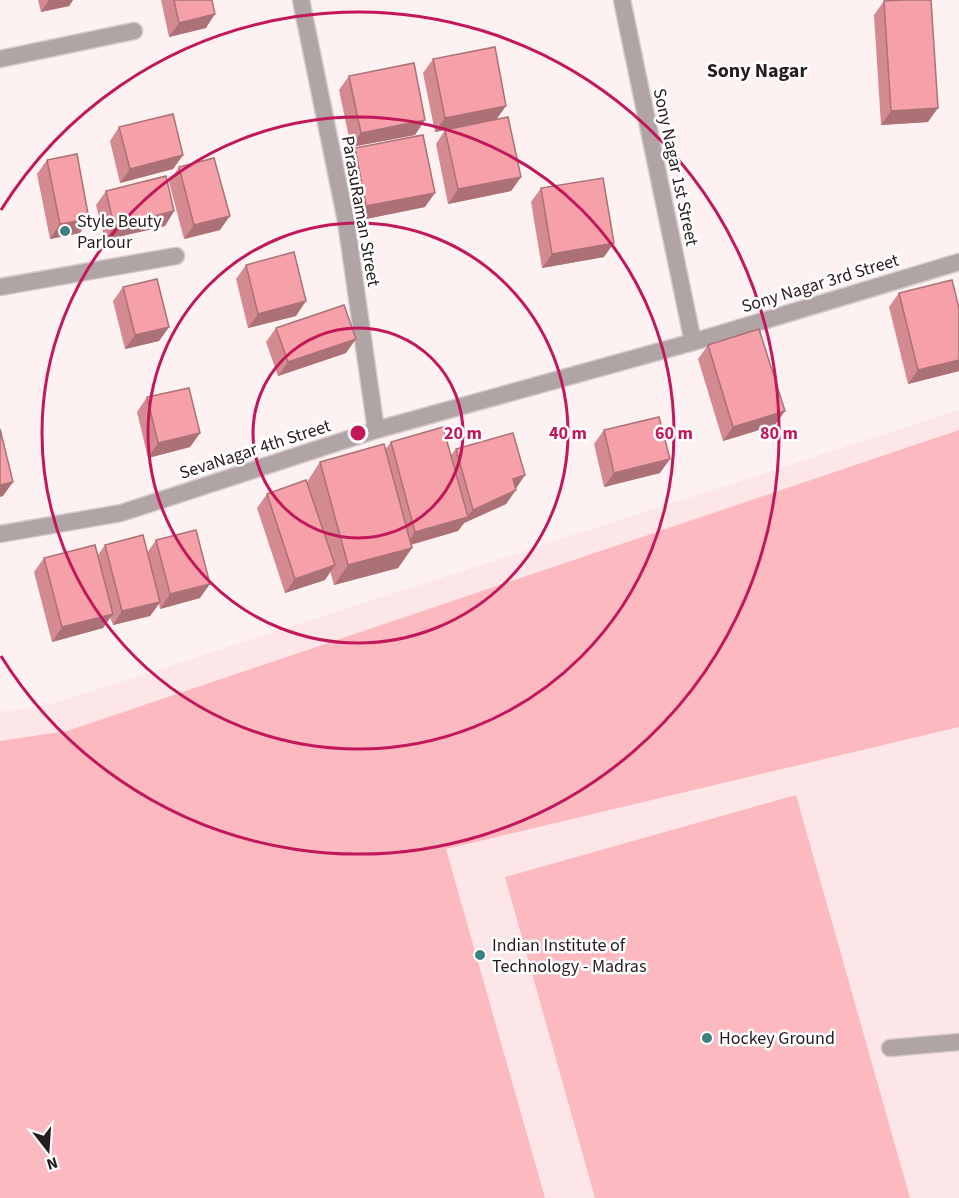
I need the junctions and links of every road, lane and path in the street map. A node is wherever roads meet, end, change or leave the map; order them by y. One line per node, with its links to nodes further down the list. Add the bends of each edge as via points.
1 (301, 0): 9 (street, ParasuRaman Street, via 346,221)
2 (622, 0): 8 (street, Sony Nagar 1st Street)
3 (134, 31): 4 (street)
4 (0, 58)
5 (176, 256): 7 (street)
6 (959, 262): 8 (street, Sony Nagar 3rd Street)
7 (0, 287)
8 (693, 342): 9 (street, SevaNagar 4th Street)
9 (376, 430): 10 (street, SevaNagar 4th Street, via 121,513)
10 (0, 534)
11 (959, 1042): 12 (street)
12 (890, 1048)

